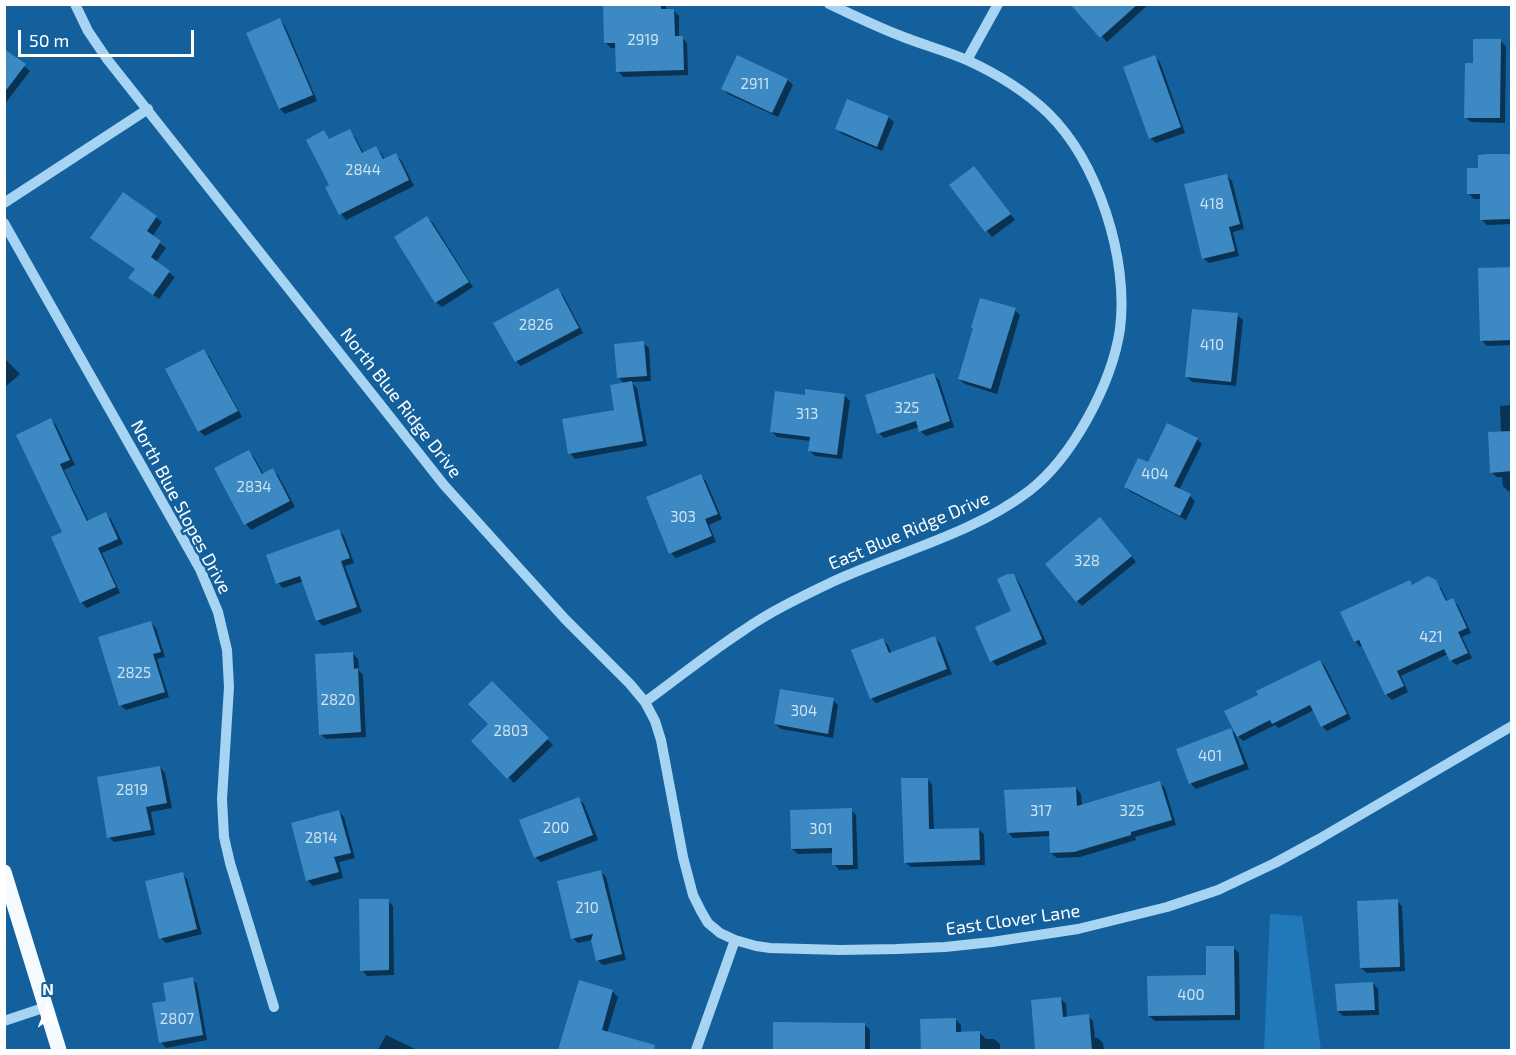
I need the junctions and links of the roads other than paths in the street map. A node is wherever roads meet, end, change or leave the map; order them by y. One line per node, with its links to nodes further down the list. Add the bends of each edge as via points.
1 (75, 4): 5 (street, North Blue Ridge Drive, via 107,59)
2 (830, 4): 4 (street, East Blue Ridge Drive, via 899,36)
3 (998, 4): 4 (street)
4 (967, 60): 8 (street, East Blue Ridge Drive, via 1021,91 1048,113 1087,168 1112,233 1120,268 1120,329 1112,364 1086,421 1051,470 1003,508 964,529 789,604 746,628)
5 (148, 109): 6 (street); 8 (street, North Blue Ridge Drive, via 444,485)
6 (4, 203)
7 (4, 223): 13 (street, North Blue Slopes Drive, via 200,569 218,612 229,687 222,799 224,837)
8 (645, 702): 11 (street, East Clover Lane, via 661,740 693,895 708,923)
9 (1512, 726): 11 (street, East Clover Lane, via 1275,863 1218,890 1136,915 1049,934 945,947 794,949)
10 (4, 872): 12 (main road)
11 (735, 940): 16 (street)
12 (46, 1007): 14 (street); 15 (main road)
13 (274, 1007)
14 (4, 1021)
15 (59, 1050)
16 (696, 1050)

